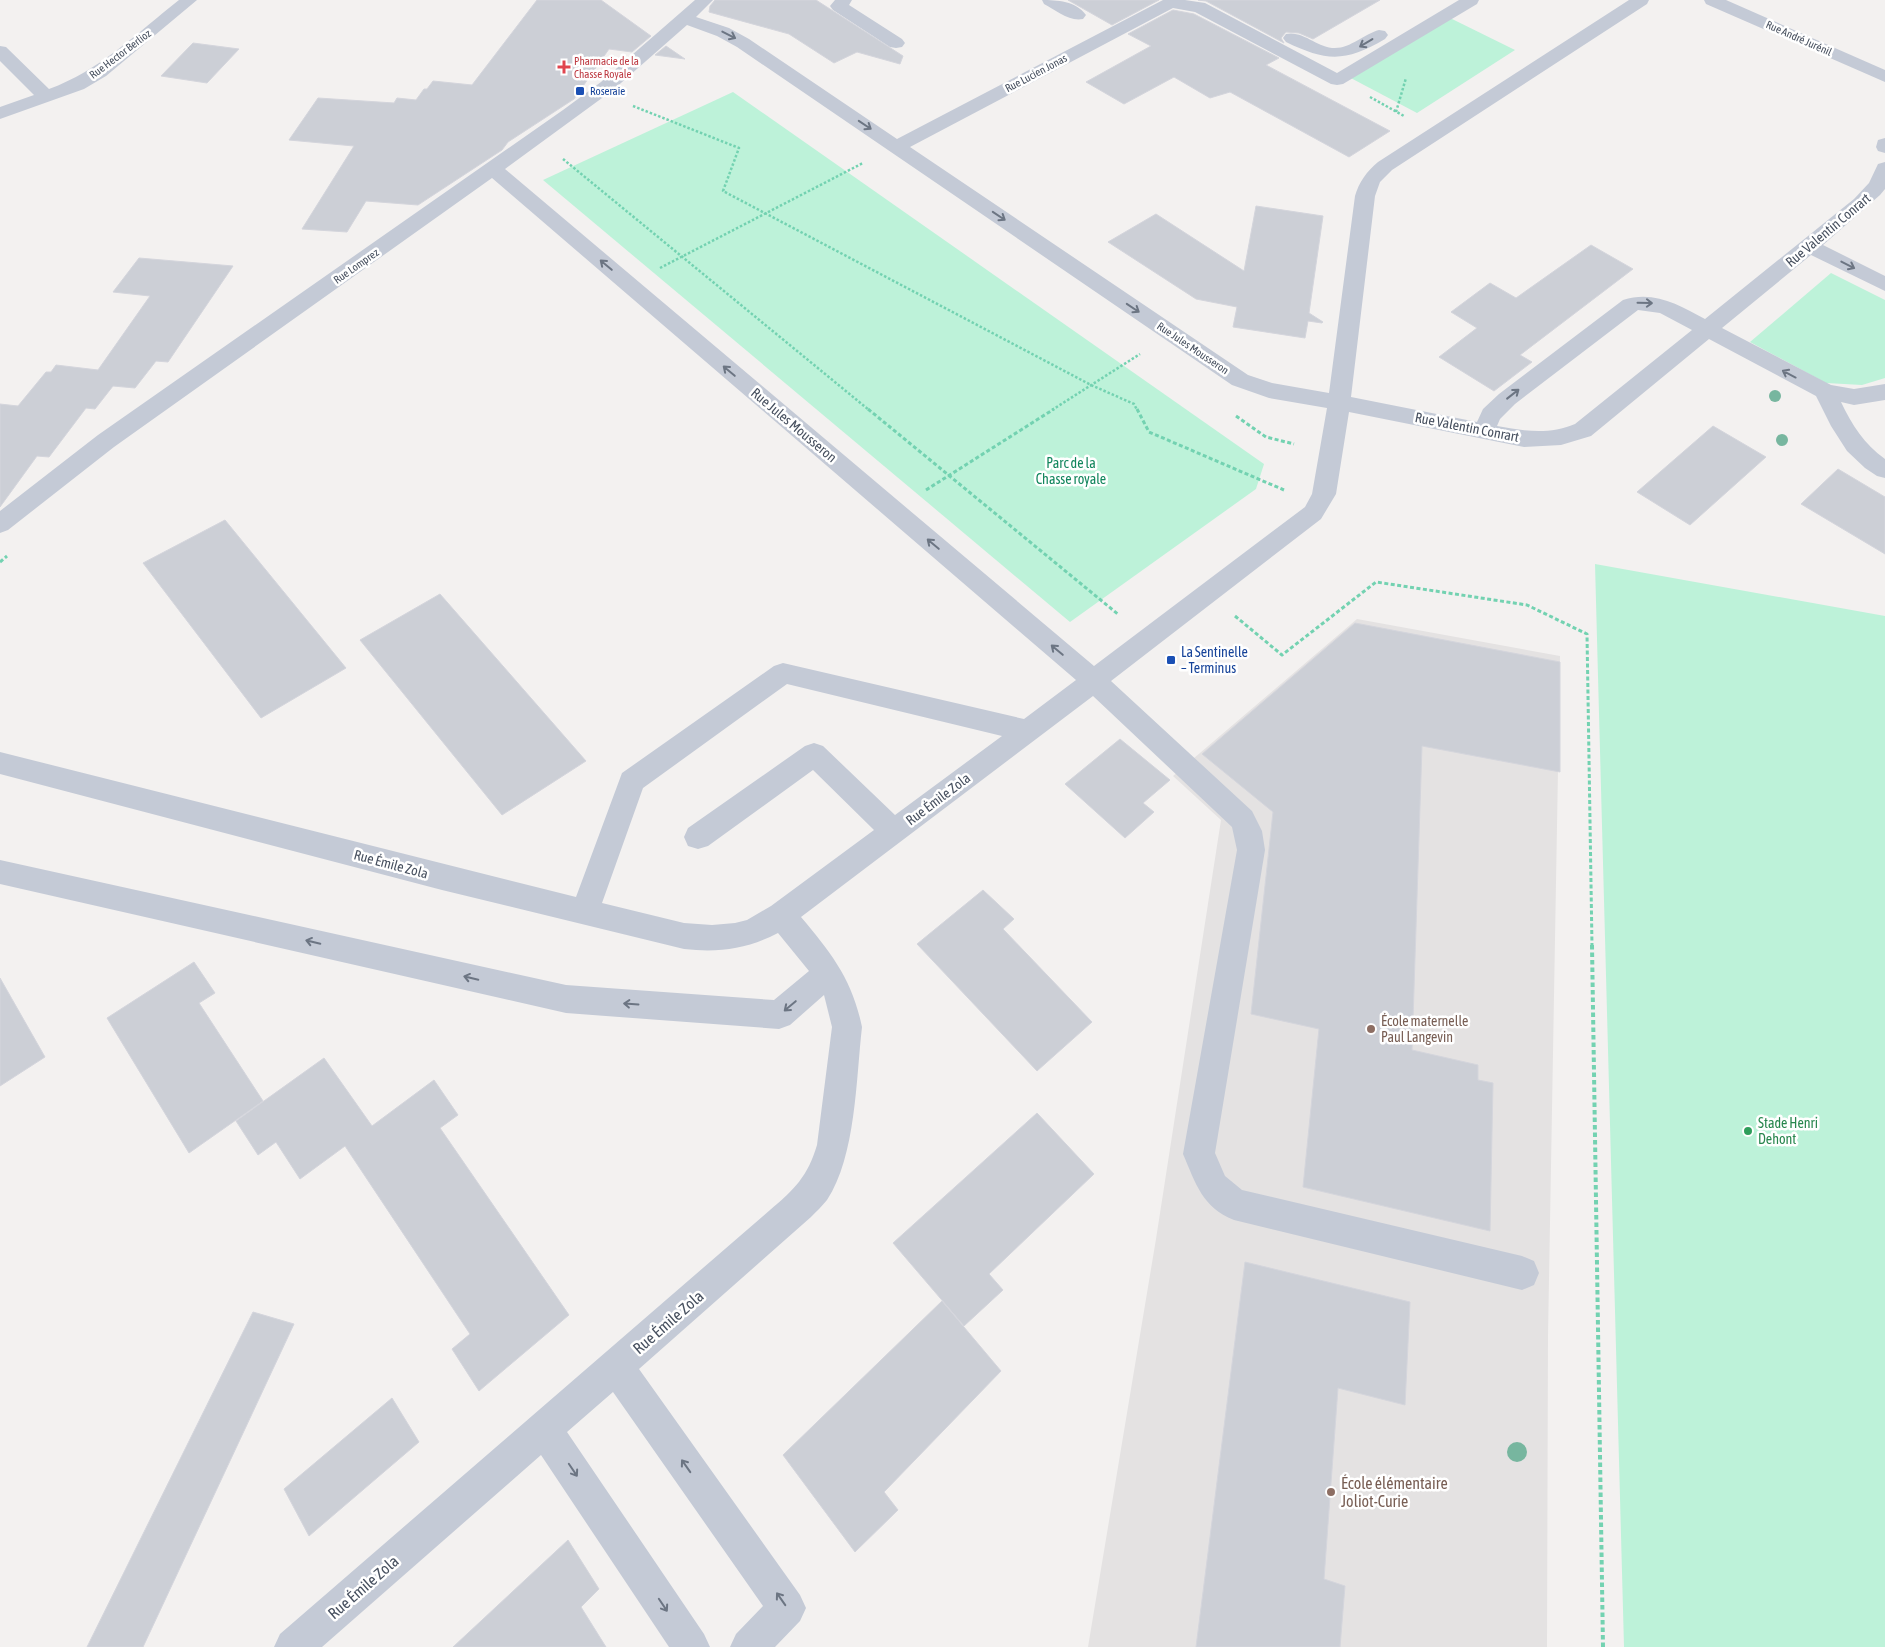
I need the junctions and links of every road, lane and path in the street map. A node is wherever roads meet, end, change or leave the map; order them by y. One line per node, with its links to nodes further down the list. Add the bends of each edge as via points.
1 (189, 0): 17 (street, Rue Hector Berlioz, via 100,72)
2 (705, 0): 11 (street, Rue Lomprez)
3 (844, 0): 13 (street, via 839,6)
4 (1050, 0): 10 (street)
5 (1219, 0): 12 (street, one-way to 5, via 1355,49 1330,53 1310,48)
6 (1471, 0): 16 (street)
7 (1641, 0): 20 (street)
8 (1712, 0): 15 (street, Rue André Jurénil)
9 (1173, 1): 16 (street, via 1199,8); 21 (street, Rue Lucien Jonas)
10 (1077, 15)
11 (684, 18): 21 (street, Rue Jules Mousseron, one-way to 21, via 734,37); 24 (street, Rue Lomprez, via 599,93)
12 (1395, 26)
13 (896, 43)
14 (0, 51): 17 (street)
15 (1885, 77)
16 (1337, 80): 20 (path, via 1411,120 1404,124)
17 (45, 96): 19 (street, Rue Hector Berlioz)
18 (632, 106): 25 (path, via 739,148 723,191)
19 (0, 113)
20 (1429, 138): 35 (street, via 1385,166 1367,186)
21 (896, 147): 25 (path); 31 (street, Rue Jules Mousseron, one-way to 31)
22 (557, 154): 27 (path)
23 (1885, 168): 26 (street, Rue Valentin Conrart, via 1882,181 1875,189)
24 (494, 170): 29 (street, Rue Jules Mousseron, one-way to 24); 41 (street, Rue Lomprez, via 106,441)
25 (766, 214): 27 (path); 32 (path)
26 (1810, 246): 28 (street, one-way to 28); 30 (street, Rue Valentin Conrart)
27 (682, 257): 29 (path); 38 (path)
28 (1885, 284)
29 (628, 285): 40 (street, Rue Jules Mousseron, one-way to 29)
30 (1708, 330): 33 (street, one-way to 30); 36 (street, Rue Valentin Conrart, via 1584,430 1569,437 1539,441); 36 (street, one-way to 30, via 1507,399 1631,304 1654,304)
31 (1171, 334): 32 (path); 35 (street, Rue Jules Mousseron, via 1228,372 1254,385)
32 (1091, 385): 38 (path); 39 (path, via 1134,404 1149,432)
33 (1825, 391): 34 (street, via 1854,397); 37 (street, via 1853,445)
34 (1885, 392)
35 (1339, 402): 36 (street, Rue Valentin Conrart); 39 (street)
36 (1483, 431)
37 (1885, 470)
38 (950, 475): 40 (path); 43 (path)
39 (1320, 505): 42 (street)
40 (893, 510): 44 (street, Rue Jules Mousseron, one-way to 40)
41 (0, 524)
42 (1209, 594): 43 (street); 59 (path, via 1282,654 1376,582 1527,605 1587,634)
43 (1149, 639): 44 (street)
44 (1094, 681): 45 (street, Rue Émile Zola); 53 (street, Rue Jules Mousseron, via 1242,819 1248,831 1251,850 1199,1154 1214,1187 1234,1204)
45 (1028, 731): 47 (street, Rue Émile Zola); 50 (street, via 783,673 632,781)
46 (0, 763): 50 (street, Rue Émile Zola)
47 (894, 832): 48 (street, via 814,754); 51 (street, Rue Émile Zola)
48 (698, 837)
49 (0, 872): 52 (street, one-way to 49, via 779,1015 566,999)
50 (585, 912): 51 (street, Rue Émile Zola, via 705,939 745,935)
51 (781, 915): 52 (street, Rue Émile Zola)
52 (827, 974): 54 (street, Rue Émile Zola, via 837,990 847,1027 833,1145 826,1170 800,1206)
53 (1522, 1273)
54 (616, 1367): 55 (street, Rue Émile Zola); 58 (street, one-way to 54, via 787,1608)
55 (546, 1430): 56 (street, Rue Émile Zola); 57 (street, one-way to 57)
56 (293, 1647)
57 (690, 1647)
58 (749, 1647)
59 (1603, 1647)

